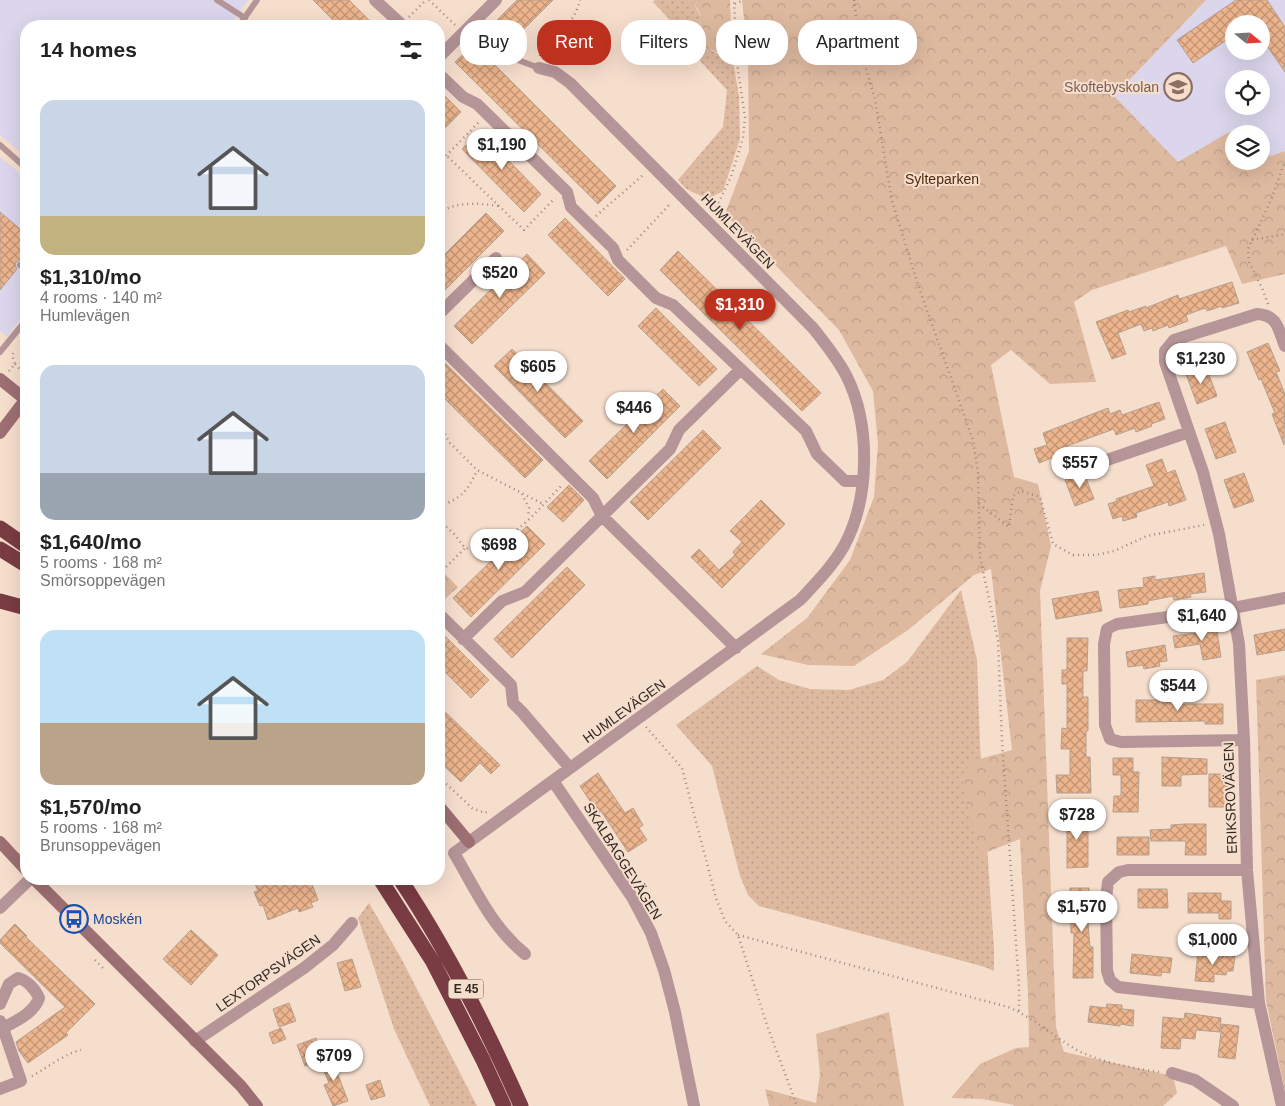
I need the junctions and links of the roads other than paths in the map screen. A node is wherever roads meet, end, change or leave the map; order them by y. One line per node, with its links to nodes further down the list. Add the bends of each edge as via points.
1 (217, 0): 5 (lane)
2 (257, 0): 5 (lane)
3 (375, 0): 6 (street)
4 (496, 0): 7 (street)
5 (245, 18)
6 (396, 20)
7 (476, 20)
8 (460, 36): 9 (street)
9 (445, 51)
10 (527, 64): 11 (lane)
11 (541, 69): 28 (street, HUMLEVÄGEN, via 555,72 570,83 813,328 834,355 858,407 863,443)
12 (445, 80): 21 (street, via 462,97 488,114 567,192 571,207 613,248 618,260 656,298 673,305)
13 (0, 145): 14 (lane)
14 (20, 163)
15 (496, 258): 16 (street)
16 (445, 308)
17 (20, 327): 20 (lane)
18 (1285, 346): 25 (street, ERIKSROVÄGEN, via 1273,318 1267,314 1257,314 1174,340 1165,351 1165,362)
19 (445, 351): 29 (street, via 593,498)
20 (0, 352)
21 (740, 370): 28 (street, via 806,431 817,454 845,481); 29 (street, via 679,430 670,449)
22 (1, 380): 23 (street)
23 (20, 395)
24 (20, 408): 26 (street)
25 (1189, 432): 27 (street); 37 (street, ERIKSROVÄGEN, via 1216,523)
26 (0, 433)
27 (1098, 463)
28 (863, 481): 40 (street, HUMLEVÄGEN, via 857,514 844,546 826,573 800,600)
29 (602, 516): 39 (street, via 525,592 502,601); 40 (street)
30 (0, 528): 31 (highway)
31 (20, 542)
32 (0, 549): 33 (highway)
33 (20, 561)
34 (1285, 598): 37 (street)
35 (0, 601): 36 (highway)
36 (20, 606)
37 (1233, 608): 41 (street, ERIKSROVÄGEN, via 1239,644); 41 (street, via 1117,624 1106,629 1106,725 1110,739 1121,742)
38 (445, 620): 39 (street)
39 (463, 639): 42 (street, via 511,685 513,703)
40 (736, 648): 42 (street, HUMLEVÄGEN)
41 (1244, 740): 48 (street, ERIKSROVÄGEN)
42 (570, 768): 43 (street, HUMLEVÄGEN)
43 (553, 781): 46 (street, HUMLEVÄGEN); 66 (street, SKALBAGGEVÄGEN, via 632,898 651,933 675,1012)
44 (445, 813): 46 (street)
45 (0, 842): 47 (street)
46 (469, 842): 55 (street, HUMLEVÄGEN, via 454,853 489,915 510,942)
47 (20, 864)
48 (1247, 870): 56 (street, ERIKSROVÄGEN); 56 (street, via 1119,872 1108,882 1107,890 1107,970 1110,980 1118,987)
49 (24, 885): 53 (street)
50 (40, 885): 59 (street)
51 (384, 885): 64 (highway, E 45, via 442,978)
52 (404, 885): 65 (highway, E 45, via 465,986)
53 (0, 908)
54 (352, 923): 59 (street, LEXTORPSVÄGEN, via 333,945 304,968)
55 (525, 954)
56 (1259, 1003): 62 (street, ERIKSROVÄGEN)
57 (0, 1004): 58 (street, via 9,984 18,978 24,980 39,998 34,1008)
58 (2, 1025): 61 (street, via 21,1081)
59 (195, 1041): 63 (street)
60 (1172, 1073): 67 (street, via 1195,1080)
61 (0, 1089)
62 (1277, 1104)
63 (257, 1106)
64 (504, 1106)
65 (521, 1106)
66 (694, 1106)
67 (1233, 1106)

